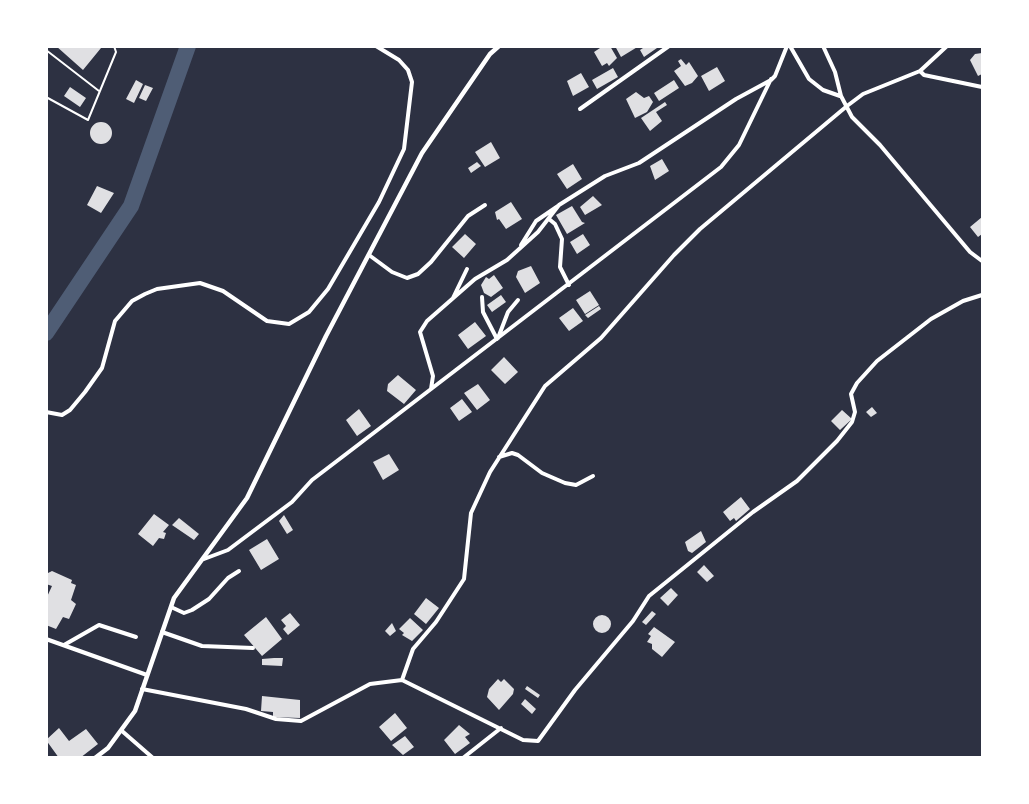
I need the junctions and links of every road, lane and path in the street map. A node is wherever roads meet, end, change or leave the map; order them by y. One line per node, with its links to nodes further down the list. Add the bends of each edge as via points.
1 (114, 46): 12 (lane, via 116,52)
2 (499, 46): 21 (street, via 422,153)
3 (669, 46): 16 (street)
4 (789, 46): 10 (street); 13 (street, via 809,79 823,90)
5 (823, 46): 13 (street)
6 (947, 46): 9 (street)
7 (377, 47): 31 (street, via 399,60 412,82 404,149 379,202 328,289 309,312 289,324 267,321 223,291 200,283 157,289 132,301 115,321 102,368 70,410 62,415)
8 (46, 50): 12 (lane)
9 (920, 71): 11 (street); 15 (street, via 863,94)
10 (771, 79): 18 (street, via 656,153 624,171 605,176); 24 (street, via 739,145 721,167)
11 (982, 87)
12 (99, 91): 14 (lane, via 87,120)
13 (841, 96): 15 (street)
14 (46, 97)
15 (847, 106): 22 (street, via 852,117); 32 (street, via 674,255 601,338 545,387)
16 (579, 109)
17 (485, 205): 21 (street, via 468,216 418,274 407,278)
18 (559, 205): 19 (street); 20 (street, via 536,220)
19 (549, 219): 20 (street); 24 (street, via 562,239 560,267)
20 (519, 248): 28 (street, via 475,279)
21 (369, 255): 34 (street, via 248,498)
22 (982, 261)
23 (467, 269): 28 (street)
24 (569, 285): 29 (street)
25 (982, 295): 45 (street, via 931,319 877,361 851,394 855,412 837,441 797,480 649,596 538,741 523,740)
26 (482, 297): 29 (street, via 483,312)
27 (518, 300): 29 (street, via 508,312)
28 (452, 302): 30 (street, via 420,332 433,376)
29 (497, 339): 30 (street)
30 (430, 390): 34 (street, via 228,550)
31 (46, 412)
32 (498, 457): 33 (street, via 518,455 542,473 565,483 576,485); 43 (street, via 471,513 464,579 413,649)
33 (593, 476)
34 (204, 559): 36 (street)
35 (239, 571): 36 (street, via 192,610 183,613)
36 (171, 607): 37 (street)
37 (161, 632): 41 (street, via 202,646); 42 (street)
38 (136, 637): 40 (street, via 99,625)
39 (46, 639): 40 (street)
40 (63, 645): 42 (street)
41 (253, 648)
42 (147, 675): 44 (street)
43 (402, 680): 44 (street, via 370,684 301,721 276,719); 45 (street)
44 (142, 688): 46 (street, via 135,711)
45 (501, 728): 49 (street)
46 (122, 731): 47 (street); 48 (street)
47 (95, 758)
48 (153, 758)
49 (463, 758)

